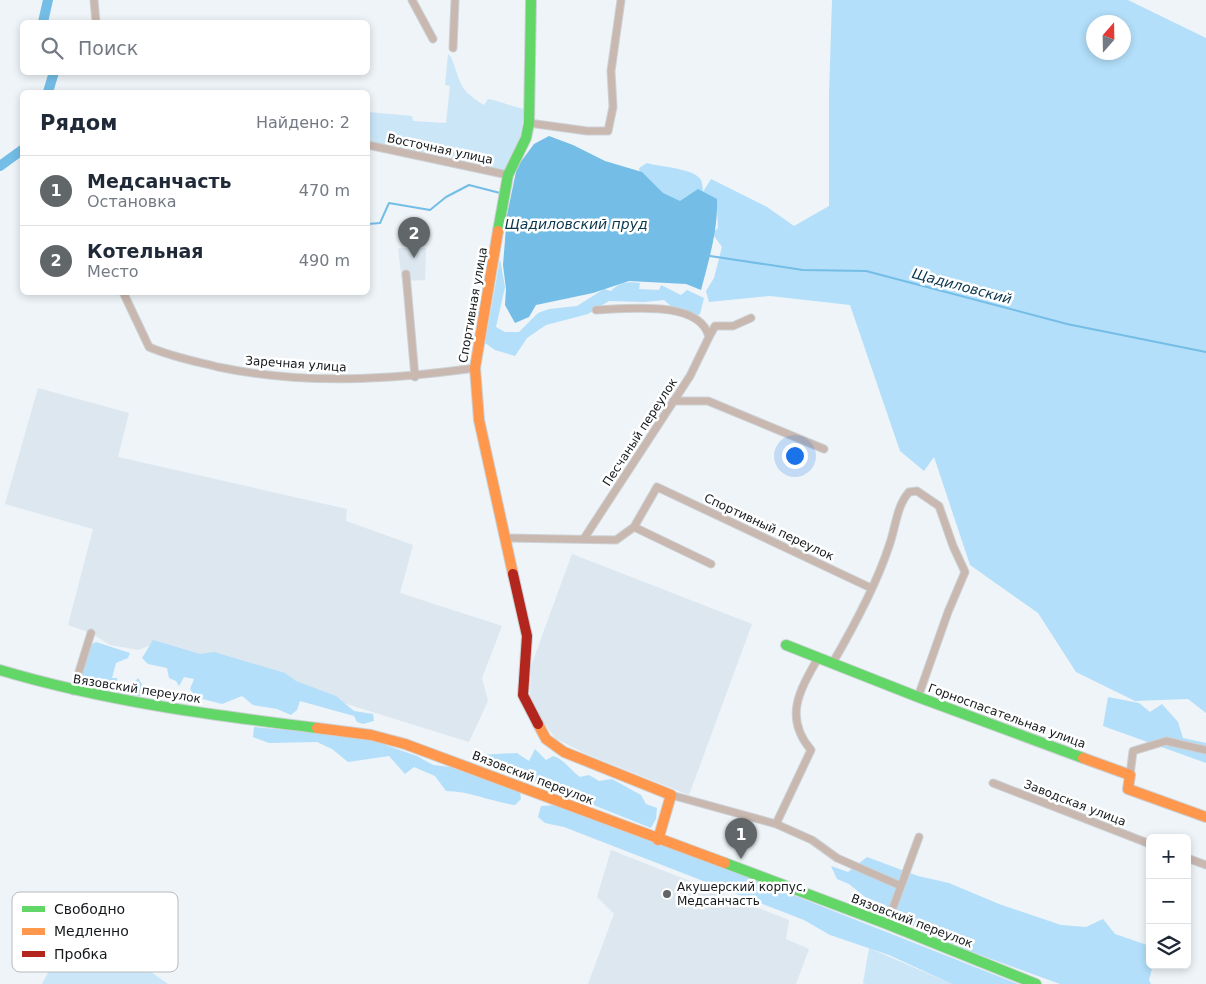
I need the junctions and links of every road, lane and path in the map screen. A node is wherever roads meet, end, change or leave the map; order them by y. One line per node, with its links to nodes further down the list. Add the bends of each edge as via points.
1 (94, 0): 6 (street)
2 (412, 0): 7 (street)
3 (455, 0): 8 (street)
4 (531, 0): 9 (street, Спортивная улица)
5 (621, 0): 9 (street, via 612,71 613,107 608,131)
6 (96, 20)
7 (433, 39)
8 (453, 48)
9 (529, 123): 11 (street, Спортивная улица, via 526,138)
10 (370, 145): 11 (street, Восточная улица)
11 (508, 175): 17 (street, Спортивная улица)
12 (406, 274): 18 (street)
13 (124, 295): 18 (street, Заречная улица, via 149,347 171,356 257,375 343,380)
14 (596, 310): 16 (street, via 676,310 691,315 705,326)
15 (751, 318): 16 (street, via 733,326 715,326)
16 (710, 337): 19 (street, Песчаный переулок, via 690,376)
17 (475, 368): 18 (street, Заречная улица); 23 (street, Спортивная улица, via 479,420)
18 (415, 377)
19 (673, 400): 20 (street, via 708,401); 22 (street, Песчаный переулок)
20 (824, 449)
21 (634, 527): 22 (street, via 616,540); 24 (street); 25 (street, Спортивный переулок, via 657,487)
22 (585, 537): 23 (street)
23 (506, 538): 36 (street, Спортивная улица, via 527,636 524,695 546,739 564,752)
24 (711, 564)
25 (871, 588): 29 (street, via 855,625); 32 (street, via 889,546 903,499 909,492 917,491 939,506 952,546 966,572)
26 (91, 633): 31 (street)
27 (786, 645): 28 (street, Горноспасательная улица)
28 (818, 658): 29 (street, Горноспасательная улица); 38 (street, via 798,697 796,713 803,741 811,750)
29 (832, 664): 32 (street, Горноспасательная улица)
30 (0, 670): 31 (street, Вязовский переулок)
31 (73, 691): 40 (street, Вязовский переулок, via 371,735 465,765)
32 (918, 697): 34 (street, Горноспасательная улица)
33 (1206, 750): 34 (street, via 1166,741 1133,751)
34 (1130, 775): 37 (street, via 1128,789)
35 (993, 783): 41 (street, Заводская улица)
36 (671, 795): 38 (street); 40 (street)
37 (1206, 817)
38 (776, 824): 44 (street, via 812,840 837,858)
39 (919, 836): 44 (street)
40 (658, 840): 45 (street, Вязовский переулок)
41 (1146, 842)
42 (1191, 859): 43 (street)
43 (1206, 865)
44 (901, 886): 45 (street)
45 (887, 924): 46 (street, Вязовский переулок)
46 (1036, 984)

